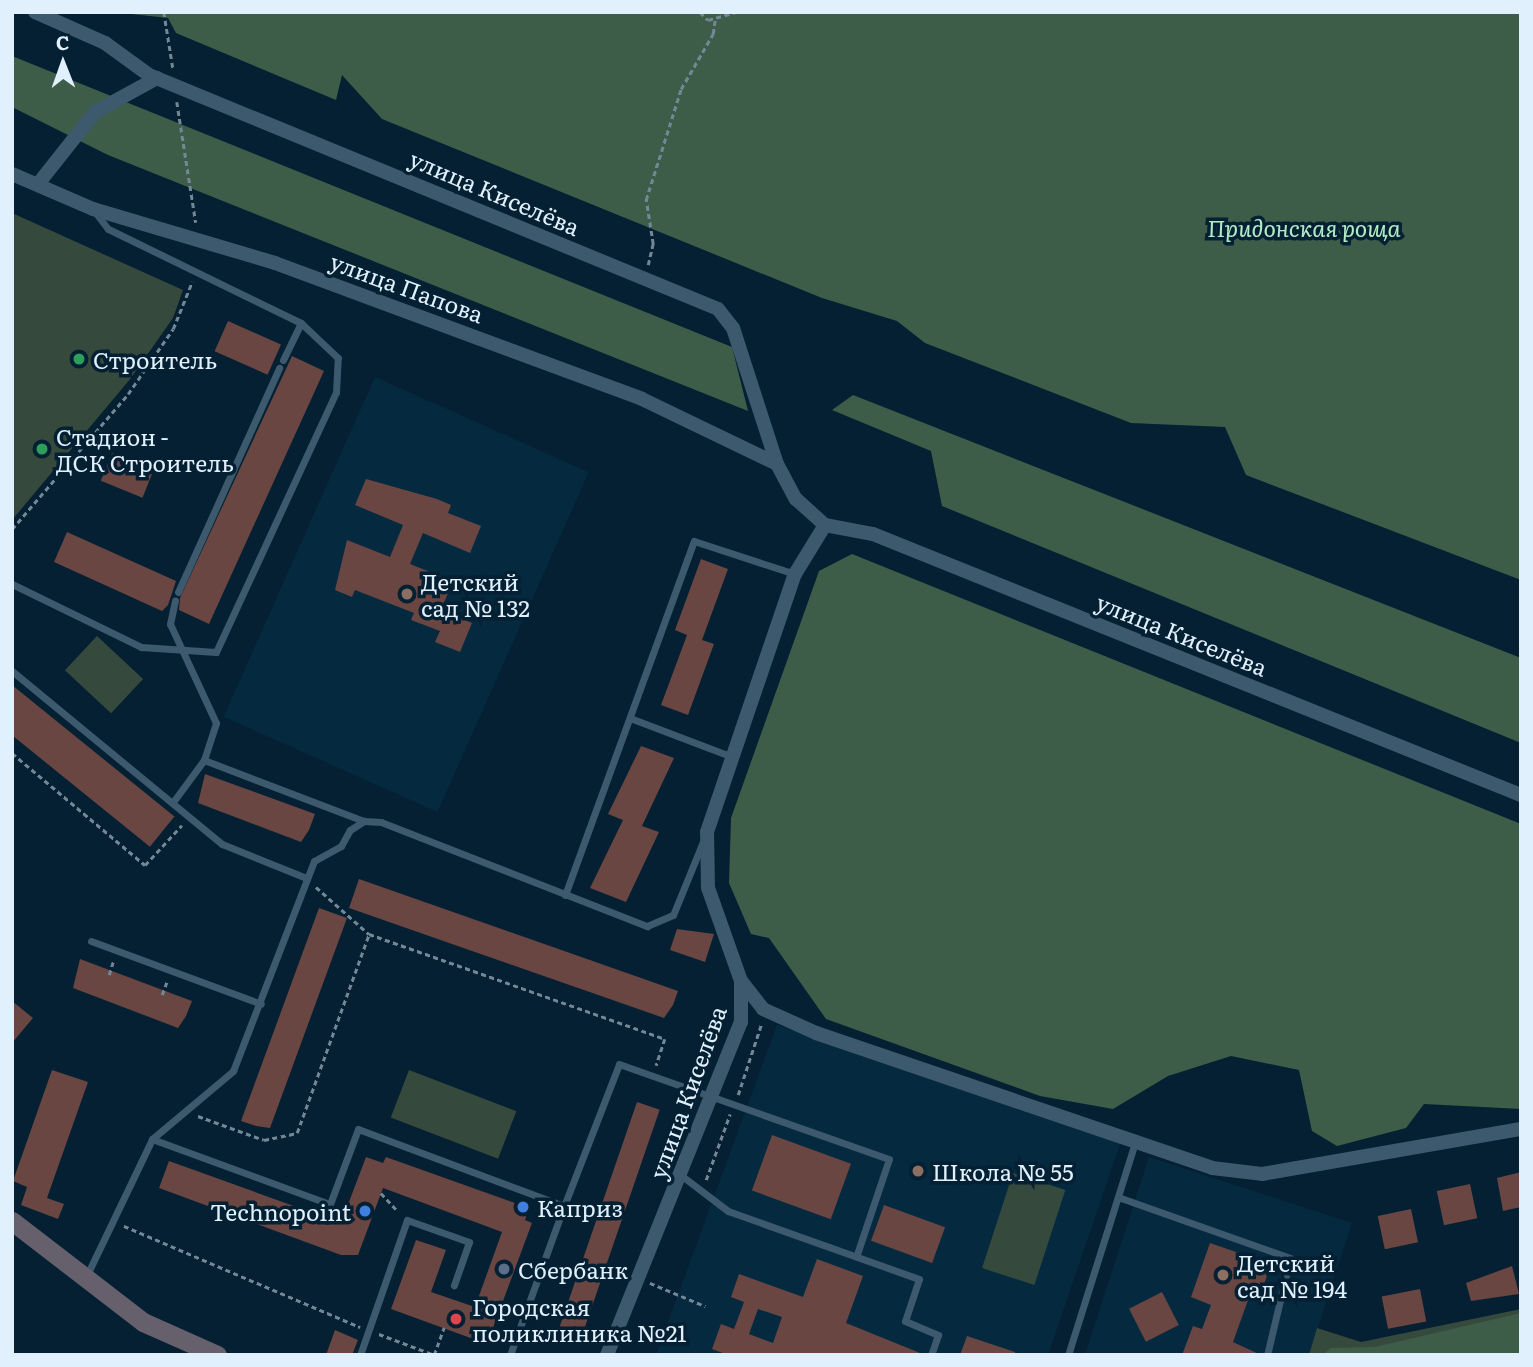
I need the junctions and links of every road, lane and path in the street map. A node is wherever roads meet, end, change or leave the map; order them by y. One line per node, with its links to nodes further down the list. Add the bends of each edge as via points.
1 (35, 12): 6 (street, улица Киселёва, via 105,43)
2 (164, 12): 7 (path)
3 (700, 12): 5 (path)
4 (736, 12): 5 (path)
5 (715, 19): 13 (path, via 713,34 681,89 646,200 653,244)
6 (157, 78): 7 (street, улица Киселёва); 9 (street, via 95,112)
7 (175, 85): 11 (path); 13 (street, улица Киселёва)
8 (12, 174): 9 (street, улица Папова)
9 (38, 184): 10 (street, улица Папова)
10 (93, 209): 11 (street, улица Папова); 12 (lane, via 108,229)
11 (200, 243): 17 (street, улица Папова, via 275,263 642,399)
12 (195, 270): 14 (lane); 19 (path, via 173,329 128,394)
13 (644, 278): 17 (street, улица Киселёва, via 718,309 733,328)
14 (301, 323): 15 (lane); 24 (lane, via 338,358 336,392 216,652)
15 (283, 360)
16 (279, 368): 22 (lane)
17 (777, 464): 18 (street, улица Киселёва, via 796,499)
18 (825, 524): 20 (street, улица Киселёва); 30 (street, улица Киселёва, via 873,534)
19 (12, 529)
20 (794, 574): 26 (lane, via 694,541); 28 (street, улица Киселёва)
21 (12, 584): 24 (lane, via 141,646)
22 (178, 592)
23 (175, 601): 24 (lane, via 170,624)
24 (182, 650): 29 (lane, via 216,723)
25 (12, 671): 31 (lane)
26 (630, 718): 28 (lane); 36 (lane)
27 (12, 753): 32 (path, via 145,865)
28 (730, 756): 34 (street, улица Киселёва)
29 (204, 760): 31 (lane); 33 (lane)
30 (1521, 795)
31 (173, 802): 32 (lane)
32 (190, 817): 35 (lane, via 222,844)
33 (364, 821): 35 (lane, via 341,846 314,861); 36 (lane, via 381,822)
34 (707, 831): 36 (lane, via 673,915 662,923 647,926); 39 (street, улица Киселёва, via 708,888)
35 (306, 878): 37 (path); 40 (lane)
36 (565, 895)
37 (369, 934): 41 (path, via 665,1038); 43 (path, via 297,1133 264,1140)
38 (91, 941): 40 (lane)
39 (741, 982): 42 (street, улица Киселёва, via 741,1022); 46 (street, via 763,1009 816,1033)
40 (261, 1004): 43 (lane, via 233,1071)
41 (653, 1076): 42 (lane); 50 (lane, via 619,1064)
42 (712, 1096): 47 (street, улица Киселёва); 54 (lane, via 889,1159)
43 (185, 1111): 45 (lane)
44 (1521, 1129): 46 (street, via 1262,1174 1212,1168)
45 (152, 1139): 50 (lane, via 330,1205 358,1129); 53 (lane)
46 (1135, 1142): 49 (lane)
47 (682, 1176): 54 (lane, via 727,1211); 66 (street, улица Киселёва)
48 (381, 1193): 51 (path)
49 (1118, 1197): 61 (lane); 68 (lane, via 1290,1258)
50 (564, 1206): 65 (lane)
51 (407, 1220): 57 (lane, via 469,1242); 60 (lane)
52 (12, 1221): 55 (street)
53 (117, 1223): 55 (lane); 60 (path)
54 (856, 1256): 67 (lane, via 919,1279 905,1321 938,1335)
55 (84, 1280): 62 (street, via 143,1322)
56 (647, 1282): 58 (path)
57 (454, 1285)
58 (705, 1306)
59 (444, 1328): 64 (path)
60 (368, 1331): 63 (lane); 64 (path)
61 (1070, 1353)
62 (217, 1355)
63 (360, 1355)
64 (435, 1355)
65 (510, 1355)
66 (607, 1355)
67 (931, 1355)
68 (1267, 1355)

